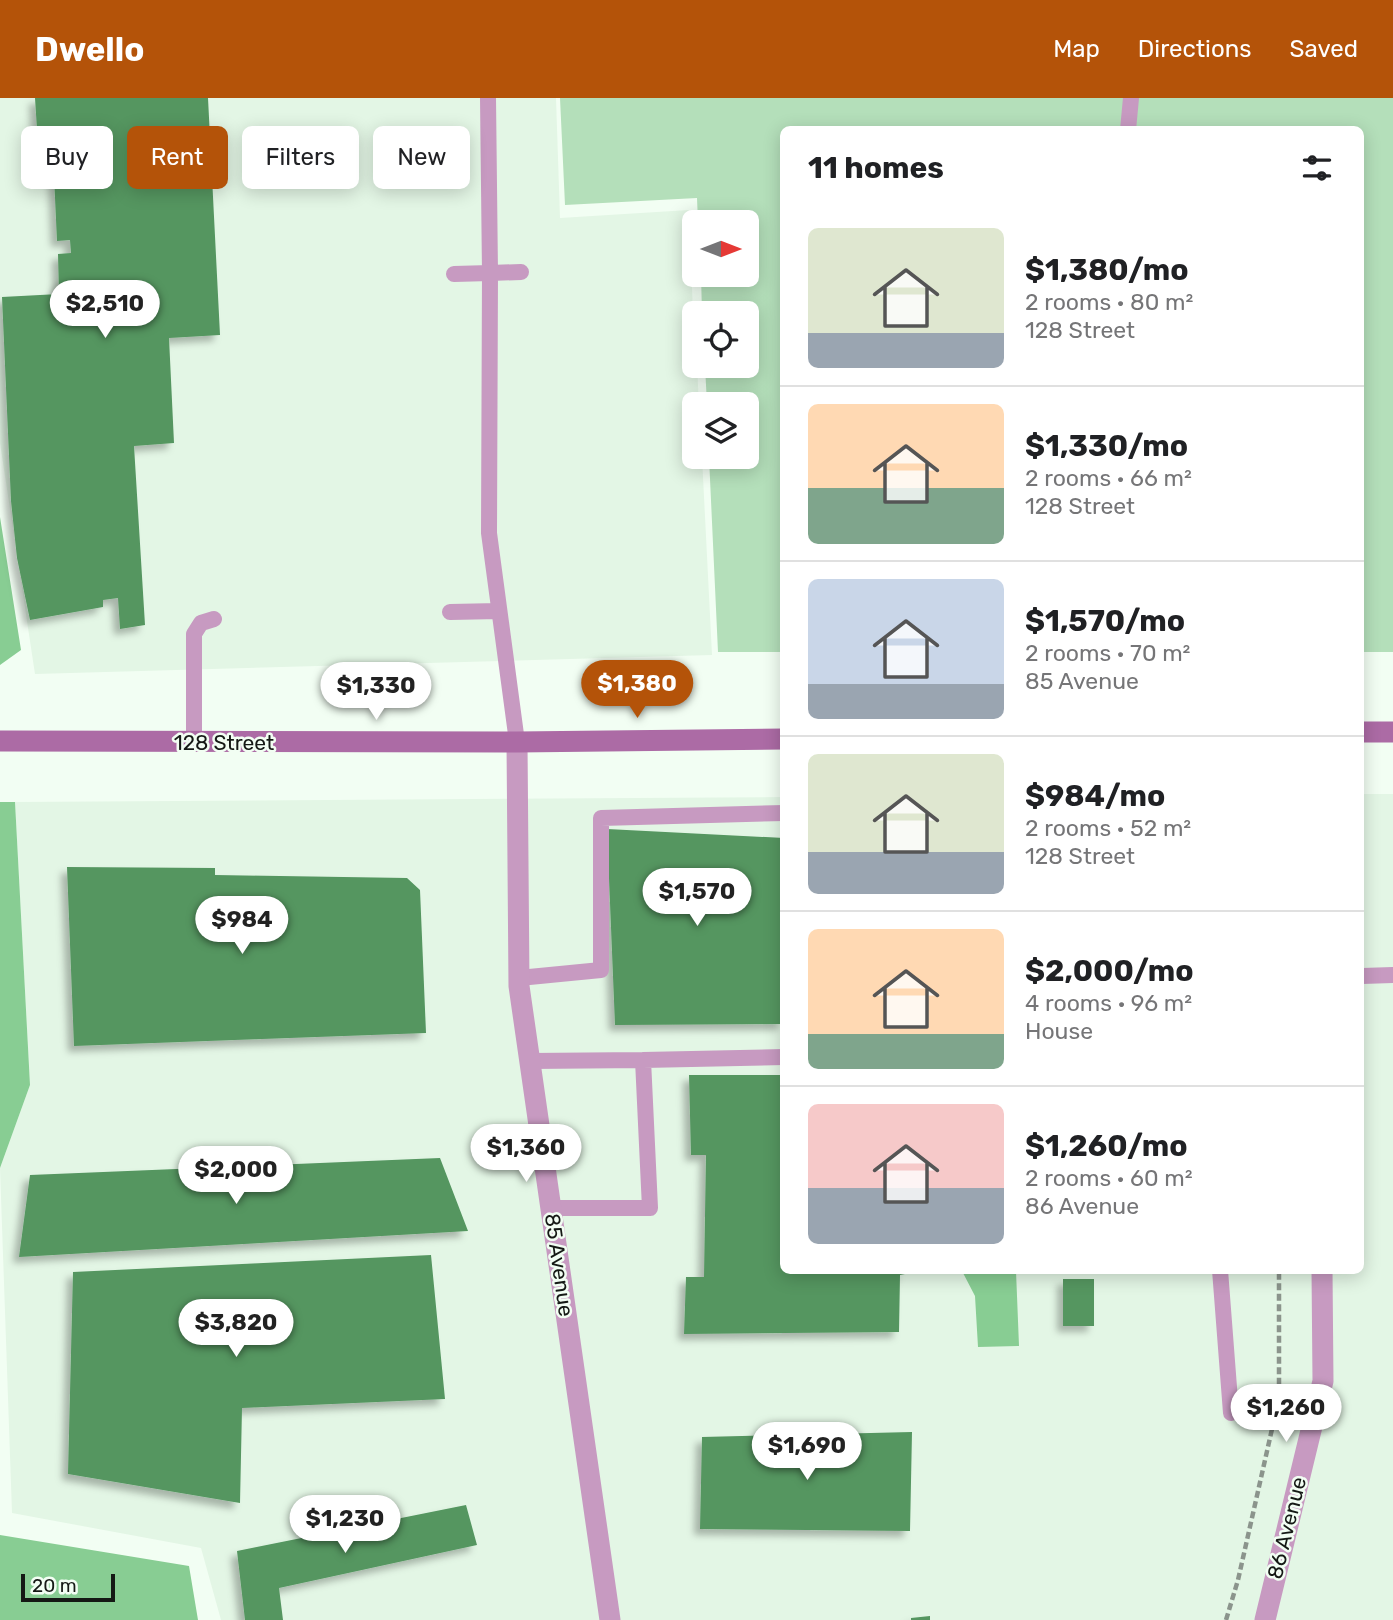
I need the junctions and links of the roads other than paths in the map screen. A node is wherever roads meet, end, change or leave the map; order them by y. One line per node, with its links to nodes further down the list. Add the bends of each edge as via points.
1 (488, 98): 5 (lane)
2 (1131, 98): 3 (lane)
3 (1128, 126)
4 (521, 272): 5 (lane)
5 (490, 273): 6 (lane); 7 (lane, via 489,533)
6 (454, 274)
7 (499, 611): 8 (lane); 14 (lane)
8 (450, 612)
9 (214, 619): 15 (lane, via 201,623 194,634)
10 (1364, 732): 11 (main road)
11 (1393, 732)
12 (780, 739): 14 (main road, 128 Street)
13 (0, 741): 15 (main road, 128 Street)
14 (517, 742): 15 (main road, 128 Street); 19 (street, 85 Avenue)
15 (194, 743)
16 (780, 813): 19 (lane, via 601,818 601,970)
17 (1393, 975): 18 (lane)
18 (1364, 976)
19 (519, 978): 22 (street, 85 Avenue)
20 (780, 1057): 21 (lane)
21 (643, 1060): 22 (lane); 23 (lane, via 650,1208)
22 (530, 1061): 23 (street, 85 Avenue)
23 (551, 1208): 27 (street, 85 Avenue)
24 (1220, 1274): 26 (lane)
25 (1322, 1274): 28 (street, 86 Avenue, via 1323,1381)
26 (1231, 1413)
27 (610, 1620)
28 (1265, 1620)

